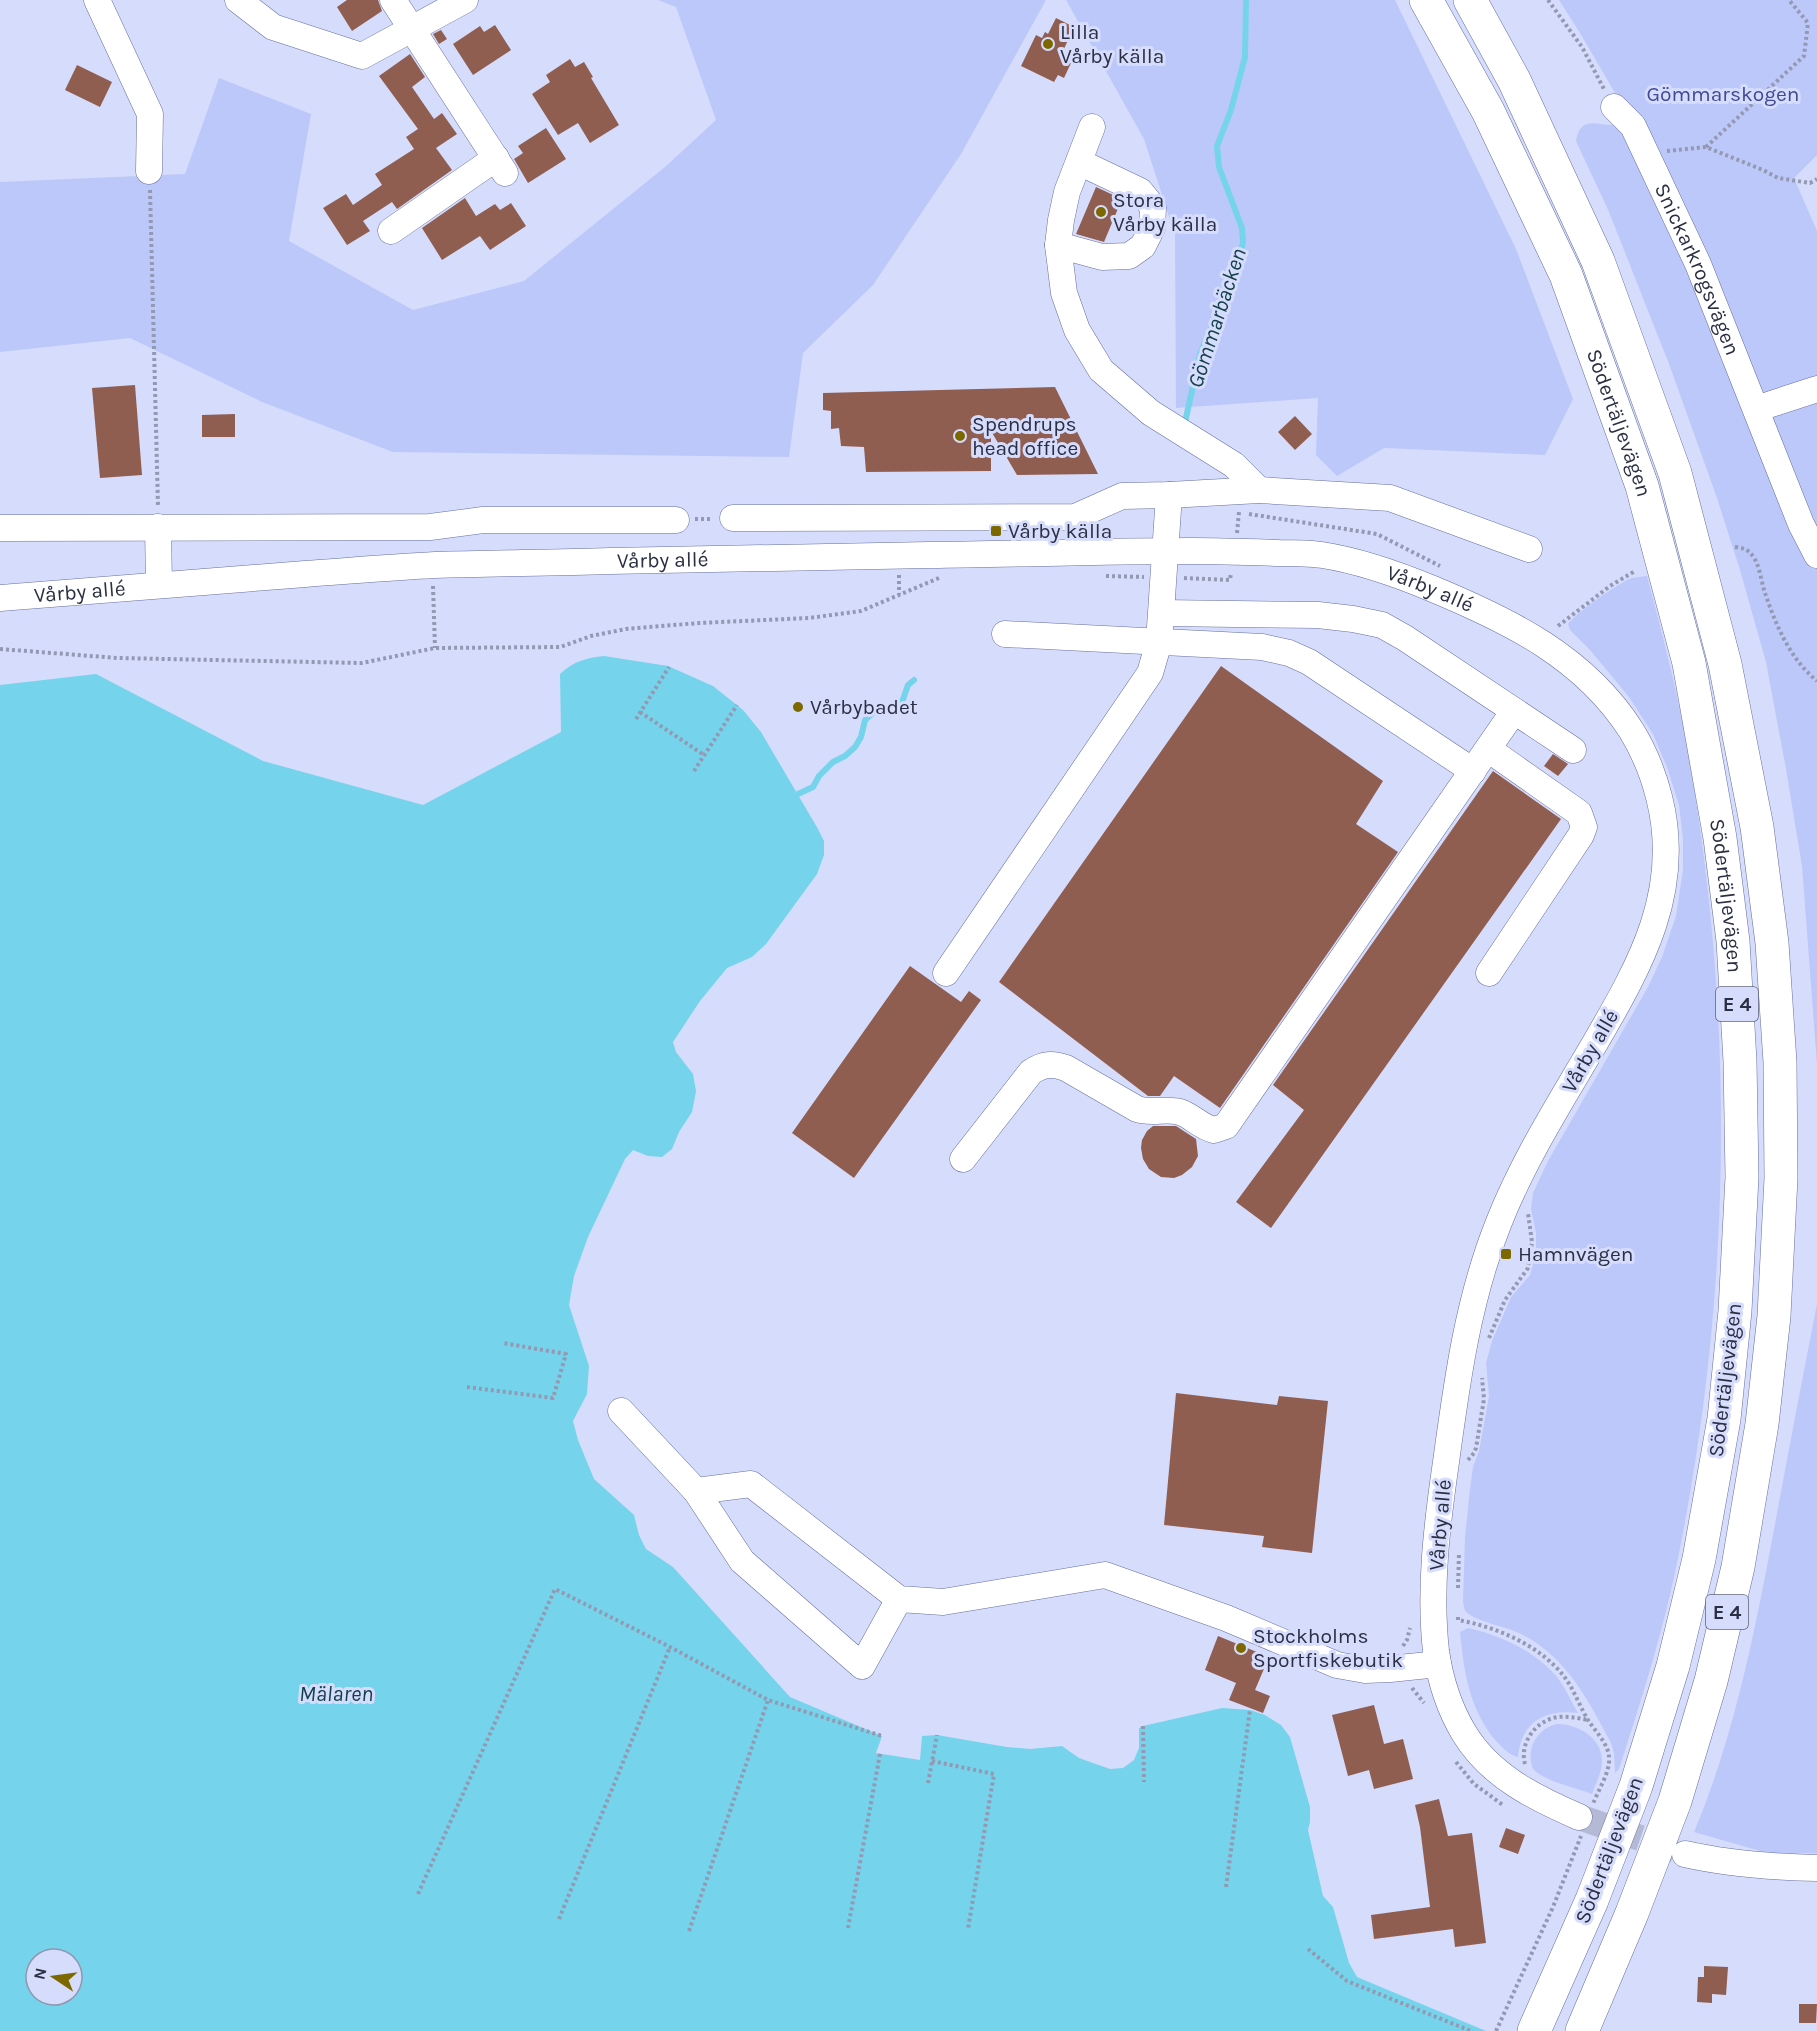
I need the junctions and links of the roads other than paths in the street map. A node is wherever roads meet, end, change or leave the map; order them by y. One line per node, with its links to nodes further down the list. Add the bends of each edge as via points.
1 (97, 0): 11 (street, via 150,114)
2 (238, 0): 7 (street, via 273,27 362,56)
3 (393, 0): 7 (street)
4 (465, 0): 7 (street)
5 (1426, 0): 44 (highway, Södertäljevägen / E 4, via 1488,111 1566,275 1642,486 1689,663 1720,838 1733,941 1740,1061 1742,1177 1735,1311 1724,1419 1699,1559 1673,1666 1636,1786 1592,1900)
6 (1470, 0): 45 (highway, Södertäljevägen / E 4, via 1514,80 1598,261 1675,473 1725,664 1757,827 1772,943 1780,1062 1781,1178 1774,1316 1762,1424 1738,1566 1711,1681 1675,1801)
7 (412, 31): 12 (street, via 500,165)
8 (1614, 107): 15 (street, Snickarkrogsvägen, via 1633,126 1698,264)
9 (1092, 127): 10 (street)
10 (1079, 162): 13 (street, via 1067,192); 13 (street, via 1140,191 1153,207 1152,228 1143,246 1129,256 1102,257)
11 (149, 171)
12 (391, 231)
13 (1058, 245): 16 (street, via 1064,293 1077,330 1101,370 1151,412 1234,465)
14 (1817, 389): 15 (street)
15 (1756, 409): 24 (street, Snickarkrogsvägen)
16 (1259, 489): 17 (street); 22 (street, via 1390,498)
17 (1169, 495): 18 (street, via 1122,496 1075,517); 23 (street)
18 (733, 518)
19 (676, 520): 20 (street, via 483,520 430,527)
20 (158, 527): 21 (street); 25 (street)
21 (0, 528)
22 (1529, 549)
23 (1167, 551): 25 (street, Vårby allé, via 432,565); 27 (street); 40 (street, Vårby allé, via 1320,554 1388,570 1486,611 1539,640 1605,696 1630,729 1650,768 1665,823 1665,874 1646,946 1514,1187 1481,1272 1466,1331 1440,1502 1434,1621)
24 (1817, 555)
25 (159, 585): 26 (street, Vårby allé)
26 (0, 598)
27 (1162, 613): 29 (street); 30 (street, via 1318,615 1374,623 1405,638)
28 (1005, 634): 29 (street)
29 (1159, 642): 33 (street, via 1262,647 1289,653 1309,662); 35 (street, via 1150,673)
30 (1514, 711): 31 (street); 32 (street)
31 (1488, 749): 33 (street); 34 (street, via 1578,813 1584,827)
32 (1573, 750)
33 (1473, 771): 36 (street, via 1223,1128 1209,1129 1172,1111 1144,1112 1066,1068 1047,1064 1031,1072)
34 (1489, 972)
35 (946, 973)
36 (963, 1159)
37 (621, 1411): 38 (street)
38 (696, 1491): 39 (street, via 751,1484); 39 (street, via 742,1561 862,1666)
39 (899, 1599): 40 (street, via 943,1602 1106,1575 1226,1618 1337,1665 1365,1670)
40 (1438, 1664): 41 (street, Vårby allé, via 1454,1713 1482,1757 1524,1790)
41 (1584, 1820)
42 (1685, 1854): 43 (street, via 1750,1866)
43 (1817, 1868)
44 (1539, 2019)
45 (1583, 2029)

